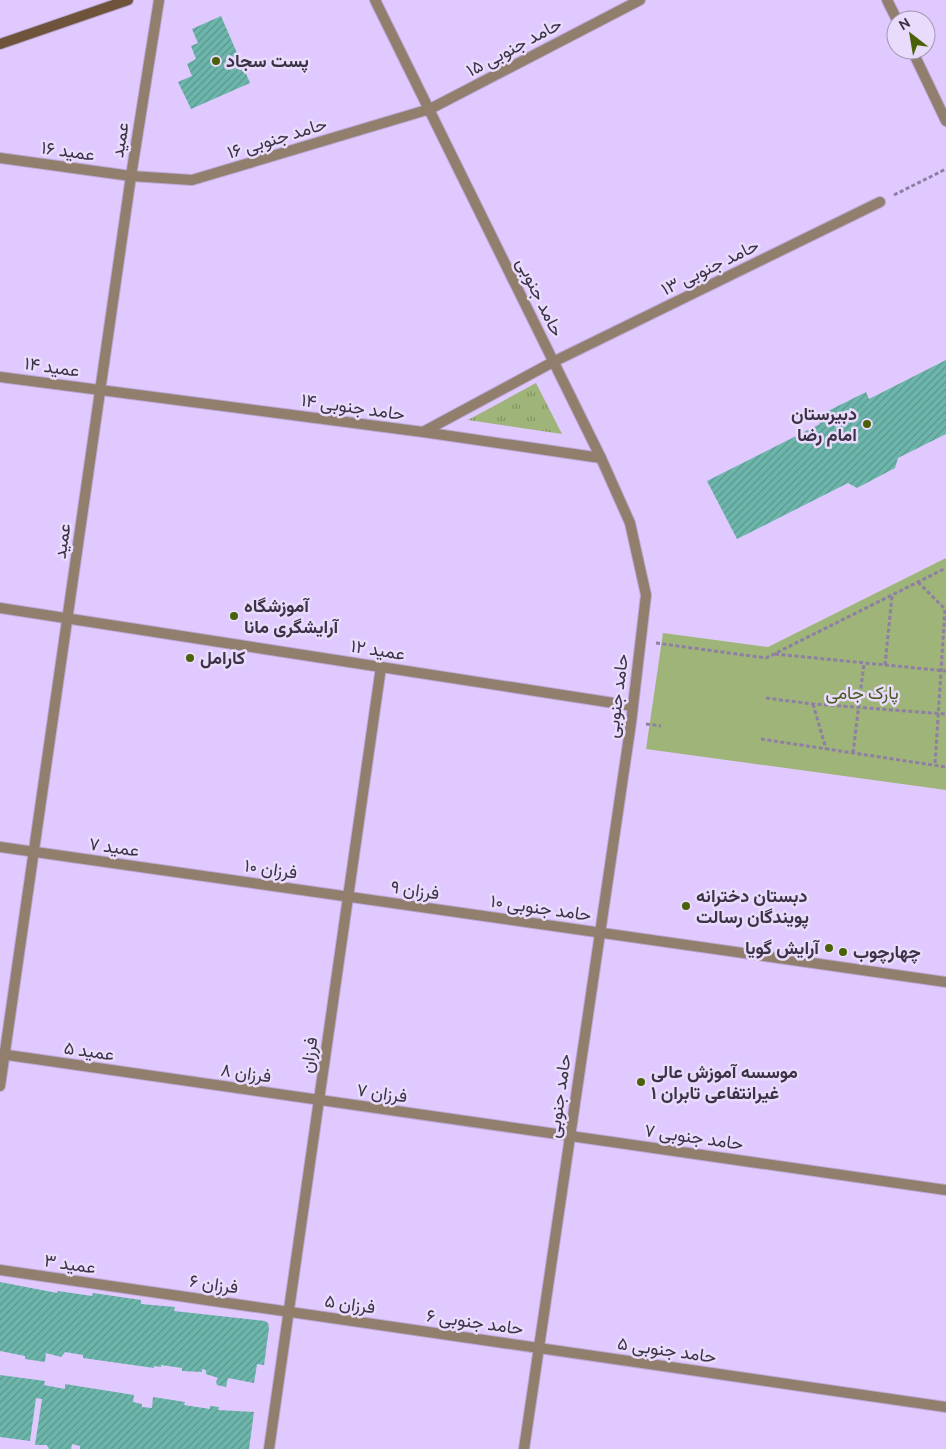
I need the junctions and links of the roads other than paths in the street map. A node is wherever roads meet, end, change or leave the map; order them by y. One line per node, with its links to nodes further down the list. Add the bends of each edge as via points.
1 (128, 0): 5 (main road)
2 (159, 0): 10 (street, عمید)
3 (375, 0): 7 (street, حامد جنوبی)
4 (640, 0): 7 (street, حامد جنوبی ۱۵)
5 (0, 44)
6 (917, 60): 8 (street)
7 (430, 109): 10 (street, حامد جنوبی ۱۶, via 192,180); 12 (street, حامد جنوبی)
8 (946, 121)
9 (0, 158): 10 (street, عمید ۱۶)
10 (131, 176): 14 (street, عمید)
11 (880, 202): 12 (street, حامد جنوبی ۱۳)
12 (554, 362): 15 (street, حامد جنوبی ۱۳); 16 (street, حامد جنوبی)
13 (0, 376): 14 (street, عمید ۱۴)
14 (100, 390): 15 (street, حامد جنوبی ۱۴); 18 (street, عمید)
15 (423, 432): 16 (street, حامد جنوبی ۱۴)
16 (601, 458): 20 (street, حامد جنوبی, via 630,523 646,595)
17 (0, 608): 18 (street, عمید ۱۲)
18 (67, 618): 19 (street, عمید ۱۲); 22 (street, عمید)
19 (381, 666): 20 (street, عمید ۱۲); 24 (street, فرزان)
20 (633, 706): 26 (street, حامد جنوبی)
21 (0, 847): 22 (street, عمید ۷)
22 (34, 852): 23 (street, عمید ۷); 28 (street, عمید)
23 (190, 874): 24 (street, فرزان ۱۰)
24 (348, 897): 25 (street, فرزان ۹); 31 (street, فرزان)
25 (478, 915): 26 (street, حامد جنوبی ۱۰)
26 (600, 933): 27 (street, حامد جنوبی ۱۰); 32 (street, حامد جنوبی)
27 (946, 982)
28 (2, 1055): 29 (street, عمید ۵); 30 (street, عمید)
29 (169, 1079): 31 (street, فرزان ۸)
30 (0, 1086)
31 (319, 1100): 32 (street, فرزان ۷); 36 (street, فرزان)
32 (570, 1136): 33 (street, حامد جنوبی ۷); 38 (street, حامد جنوبی)
33 (946, 1190)
34 (0, 1270): 35 (street, عمید ۳)
35 (135, 1289): 36 (street, فرزان ۶)
36 (289, 1312): 37 (street, فرزان ۵); 40 (street, فرزان)
37 (408, 1329): 38 (street, حامد جنوبی ۶)
38 (538, 1348): 39 (street, حامد جنوبی ۵); 41 (street, حامد جنوبی)
39 (946, 1407)
40 (269, 1449)
41 (524, 1449)

